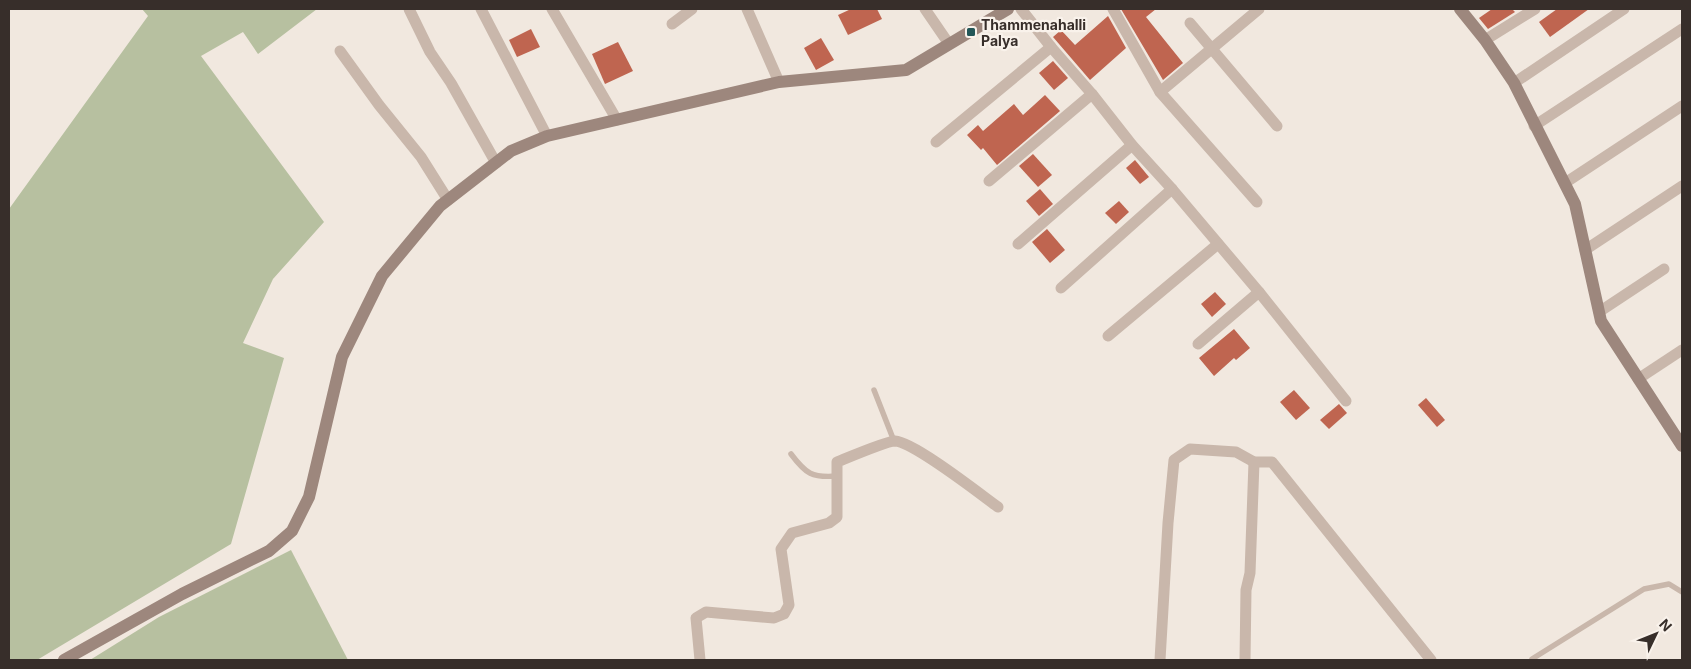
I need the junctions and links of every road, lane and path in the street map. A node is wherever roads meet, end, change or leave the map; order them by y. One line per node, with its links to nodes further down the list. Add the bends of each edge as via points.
1 (409, 9): 34 (street, via 430,52)
2 (481, 9): 31 (street)
3 (552, 9): 28 (street)
4 (692, 9): 16 (street)
5 (747, 9): 23 (street)
6 (925, 9): 19 (street)
7 (1008, 9): 14 (street)
8 (1021, 9): 20 (street)
9 (1113, 9): 25 (street)
10 (1259, 9): 21 (street)
11 (1535, 9): 18 (street)
12 (1624, 9): 24 (street)
13 (1465, 10): 18 (street)
14 (994, 12): 19 (street)
15 (1190, 23): 21 (street)
16 (672, 24)
17 (1682, 29): 30 (street)
18 (1485, 40): 24 (street)
19 (949, 44): 23 (street, via 906,70)
20 (1051, 48): 26 (street); 32 (street)
21 (1212, 49): 25 (street); 29 (street)
22 (340, 51): 39 (street, via 378,105 422,157)
23 (779, 82): 28 (street)
24 (1514, 83): 30 (street)
25 (1160, 92): 40 (street)
26 (1092, 94): 33 (street); 35 (street)
27 (1682, 106): 36 (street)
28 (617, 120): 31 (street)
29 (1277, 126)
30 (1534, 126): 36 (street)
31 (547, 136): 34 (street, via 511,151)
32 (936, 142)
33 (1132, 145): 38 (street); 41 (street)
34 (496, 163): 39 (street)
35 (988, 181)
36 (1565, 183): 43 (street, via 1575,204)
37 (1682, 186): 43 (street)
38 (1172, 190): 42 (street); 45 (street)
39 (448, 200): 62 (street, via 382,276 342,357 309,497 292,531 269,551 182,594)
40 (1257, 202)
41 (1018, 244)
42 (1218, 244): 46 (street); 48 (street)
43 (1585, 250): 47 (street)
44 (1664, 269): 47 (street)
45 (1061, 288)
46 (1259, 292): 49 (street); 53 (street)
47 (1599, 312): 51 (street, via 1601,321)
48 (1108, 336)
49 (1198, 344)
50 (1682, 350): 51 (street)
51 (1638, 379): 54 (street)
52 (874, 390): 55 (lane)
53 (1346, 401)
54 (1680, 440)
55 (894, 441): 58 (street, via 837,462); 59 (street, via 944,468)
56 (791, 454): 58 (lane, via 807,473 821,477)
57 (1254, 462): 64 (street, via 1236,452 1190,450 1174,460); 65 (street); 66 (street, via 1272,462)
58 (837, 476): 63 (street, via 837,517 829,523 792,533 781,549 789,605 784,614 774,618 706,612 696,618)
59 (998, 507)
60 (1682, 592): 61 (lane, via 1669,584 1644,590)
61 (1532, 659)
62 (64, 660)
63 (700, 660)
64 (1160, 660)
65 (1245, 660)
66 (1431, 660)

